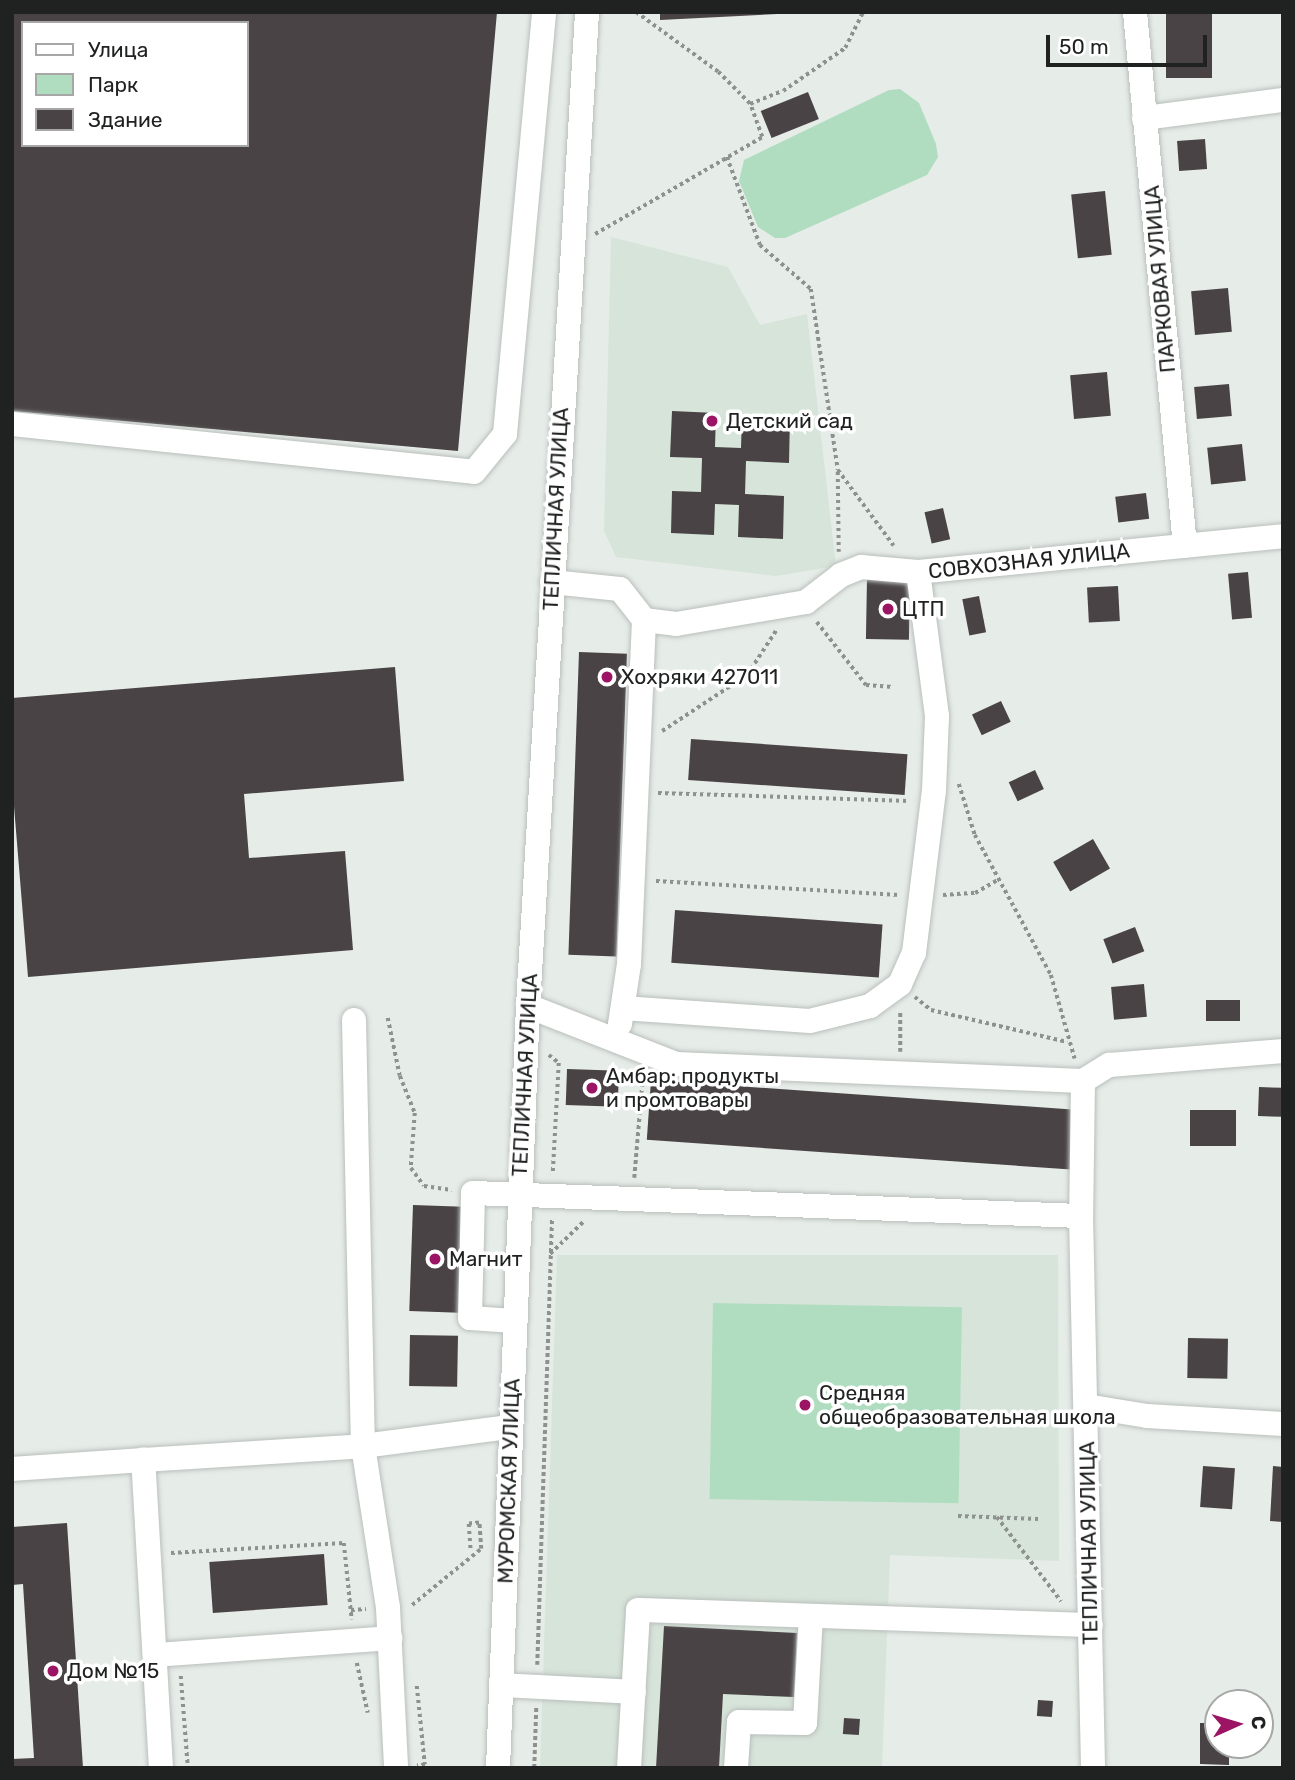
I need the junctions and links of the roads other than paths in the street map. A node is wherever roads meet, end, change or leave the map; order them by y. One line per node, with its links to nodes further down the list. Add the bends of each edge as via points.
1 (544, 12): 6 (street, via 505,434 474,472)
2 (587, 12): 10 (street, ТЕПЛИЧНАЯ УЛИЦА)
3 (1135, 12): 5 (street, ПАРКОВАЯ УЛИЦА)
4 (1283, 100): 5 (street)
5 (1144, 118): 8 (street, ПАРКОВАЯ УЛИЦА)
6 (12, 424)
7 (1283, 536): 8 (street, СОВХОЗНАЯ УЛИЦА)
8 (1185, 546): 9 (street, СОВХОЗНАЯ УЛИЦА)
9 (918, 572): 11 (street, СОВХОЗНАЯ УЛИЦА, via 861,567 800,603 676,624); 13 (street, via 937,716 933,801 914,954 900,984 870,1006 810,1021)
10 (552, 582): 11 (street, via 620,589); 12 (street, ТЕПЛИЧНАЯ УЛИЦА)
11 (644, 620): 13 (street)
12 (528, 1006): 15 (street); 18 (street, ТЕПЛИЧНАЯ УЛИЦА)
13 (623, 1008): 15 (street)
14 (354, 1020): 24 (street)
15 (619, 1038): 17 (street, via 644,1055 676,1064)
16 (1283, 1051): 17 (street, via 1109,1065)
17 (1083, 1081): 19 (street)
18 (519, 1194): 19 (street, ТЕПЛИЧНАЯ УЛИЦА); 20 (street, МУРОМСКАЯ УЛИЦА); 20 (street, via 473,1193 470,1318)
19 (1081, 1216): 21 (street, ТЕПЛИЧНАЯ УЛИЦА)
20 (514, 1321): 23 (street, МУРОМСКАЯ УЛИЦА)
21 (1086, 1406): 22 (street, via 1147,1416); 28 (street, ТЕПЛИЧНАЯ УЛИЦА)
22 (1283, 1424)
23 (510, 1427): 24 (street); 31 (street, МУРОМСКАЯ УЛИЦА)
24 (363, 1446): 25 (street); 29 (street)
25 (142, 1460): 26 (street); 30 (street)
26 (12, 1469)
27 (811, 1616): 28 (street); 32 (street, via 638,1610); 37 (street, via 805,1723 740,1722)
28 (1085, 1625): 38 (street, ТЕПЛИЧНАЯ УЛИЦА)
29 (390, 1638): 30 (street); 34 (street)
30 (155, 1655): 33 (street)
31 (501, 1685): 32 (street); 35 (street, МУРОМСКАЯ УЛИЦА)
32 (634, 1692): 36 (street)
33 (162, 1768)
34 (396, 1768)
35 (498, 1768)
36 (629, 1768)
37 (736, 1768)
38 (1093, 1768)

